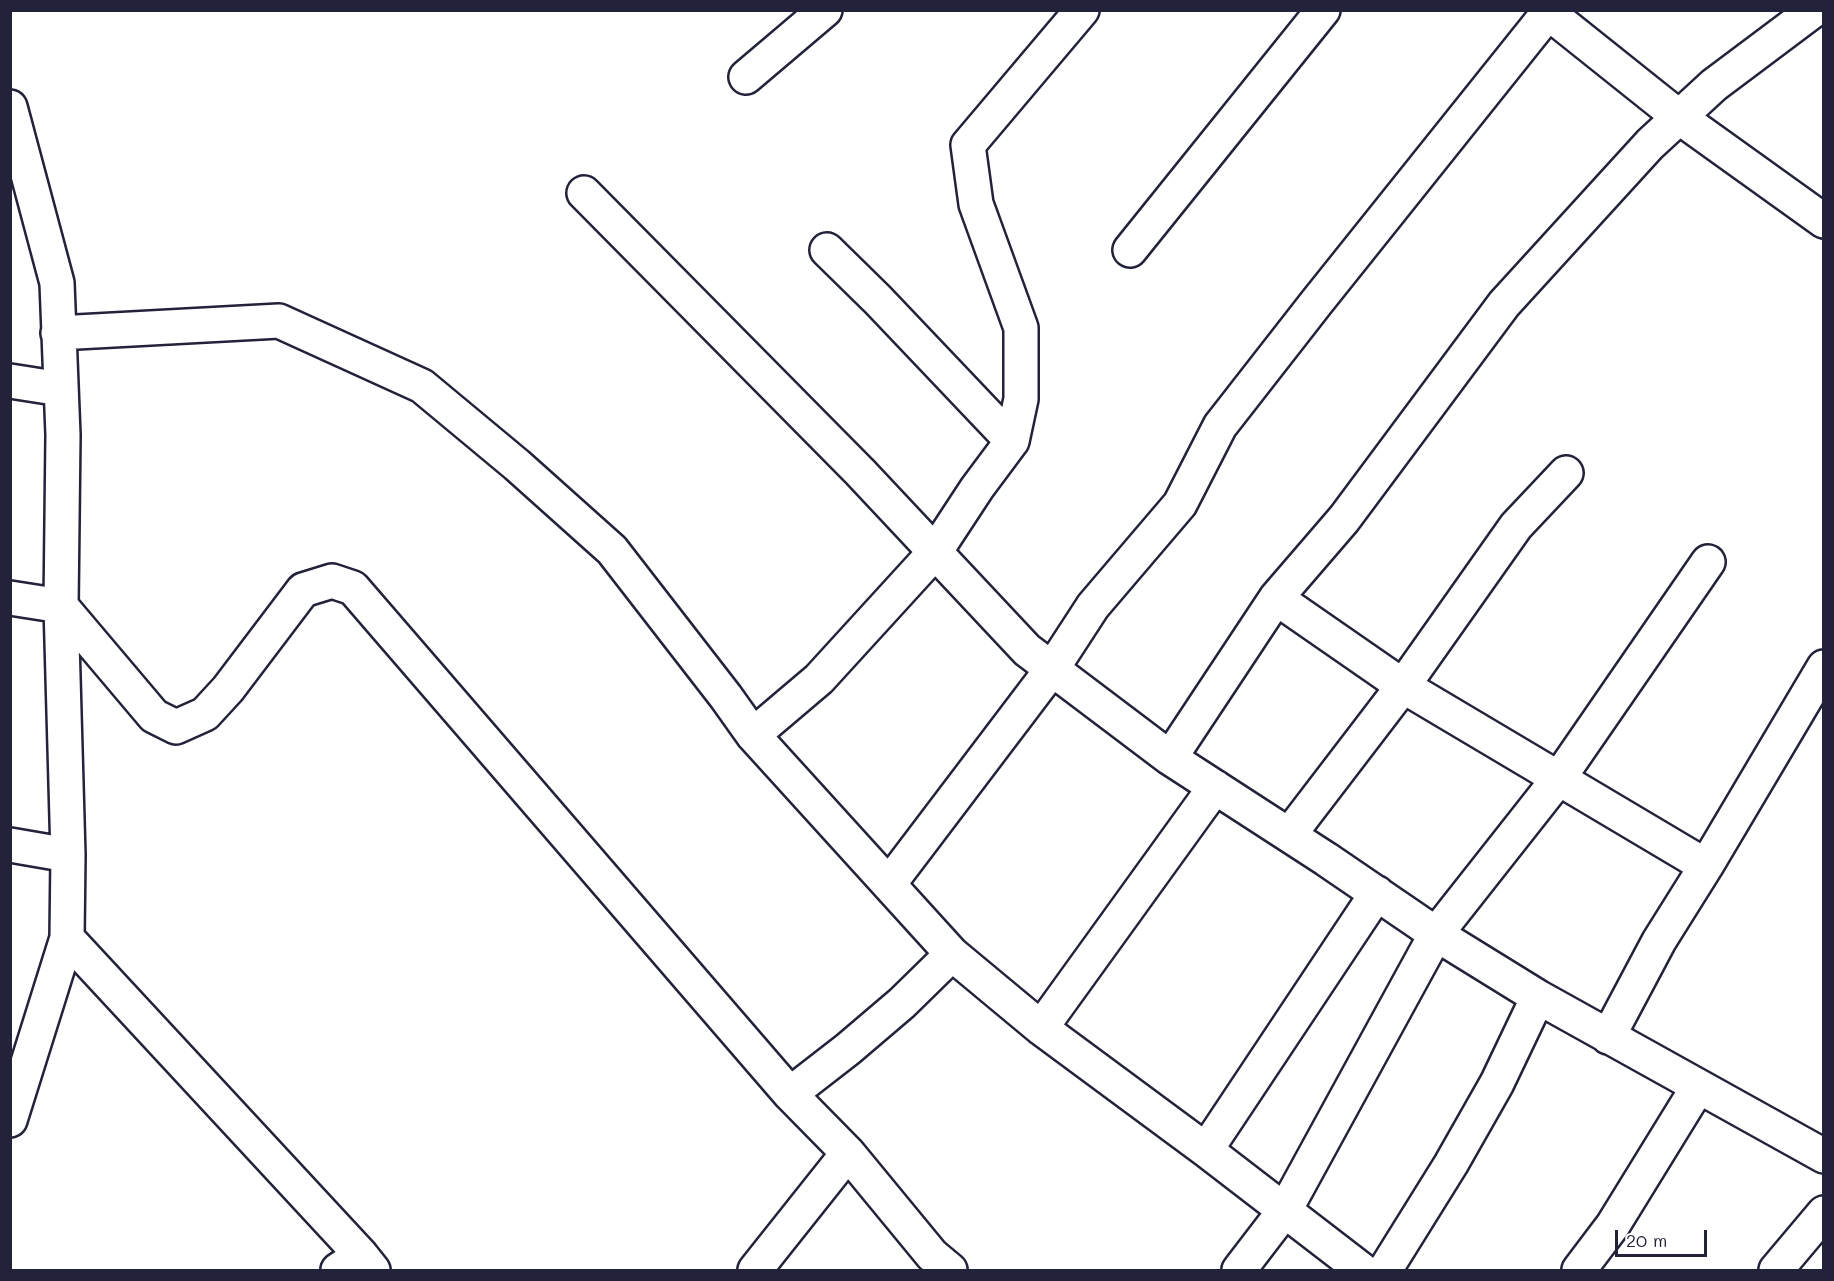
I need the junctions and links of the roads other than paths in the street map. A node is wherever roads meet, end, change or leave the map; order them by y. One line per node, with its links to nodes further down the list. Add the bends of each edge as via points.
1 (825, 10): 6 (street)
2 (1082, 10): 17 (street, via 968,145 976,204 1021,328 1021,399)
3 (1323, 10): 13 (street)
4 (1814, 10): 8 (street)
5 (1546, 12): 8 (street); 25 (street, via 1220,426 1180,504 1093,606)
6 (746, 77)
7 (10, 107): 10 (street)
8 (1678, 117): 11 (street); 22 (street, via 1504,304 1344,519)
9 (584, 193): 19 (street)
10 (24, 208): 14 (street, via 57,284)
11 (1824, 221)
12 (827, 249): 17 (street)
13 (1130, 249)
14 (58, 333): 16 (street); 27 (street, via 279,321 422,386 612,550)
15 (10, 381): 16 (street)
16 (61, 389): 23 (street)
17 (1012, 441): 19 (street)
18 (1566, 473): 26 (street, via 1516,526)
19 (935, 552): 25 (street, via 1027,650); 27 (street, via 819,679)
20 (1708, 562): 29 (street)
21 (10, 598): 23 (street)
22 (1276, 598): 26 (street); 28 (street)
23 (61, 606): 33 (street); 44 (street, via 154,716 177,728 205,714 228,690 303,590 332,581 353,588)
24 (1824, 667): 34 (street)
25 (1052, 669): 28 (street); 35 (street)
26 (1403, 686): 29 (street); 31 (street)
27 (753, 735): 35 (street)
28 (1170, 758): 30 (street)
29 (1559, 778): 34 (street); 37 (street)
30 (1215, 787): 31 (street); 41 (street)
31 (1289, 835): 36 (street)
32 (10, 845): 33 (street)
33 (68, 855): 38 (street)
34 (1706, 866): 42 (street, via 1659,941)
35 (889, 884): 39 (street)
36 (1377, 893): 37 (street); 46 (street)
37 (1436, 934): 40 (street); 49 (street)
38 (67, 938): 45 (street); 51 (street)
39 (952, 954): 41 (street); 44 (street, via 902,1003)
40 (1538, 997): 42 (street); 56 (street, via 1497,1083)
41 (1041, 1028): 46 (street)
42 (1608, 1037): 43 (street)
43 (1698, 1087): 48 (street); 57 (street, via 1613,1225)
44 (790, 1094): 47 (street)
45 (10, 1120)
46 (1206, 1150): 49 (street)
47 (848, 1153): 52 (street); 53 (street)
48 (1824, 1156)
49 (1285, 1210): 54 (street); 55 (street)
50 (1824, 1213): 58 (street)
51 (358, 1265)
52 (934, 1265)
53 (755, 1270)
54 (1239, 1270)
55 (1362, 1270)
56 (1385, 1270)
57 (1579, 1270)
58 (1776, 1270)

